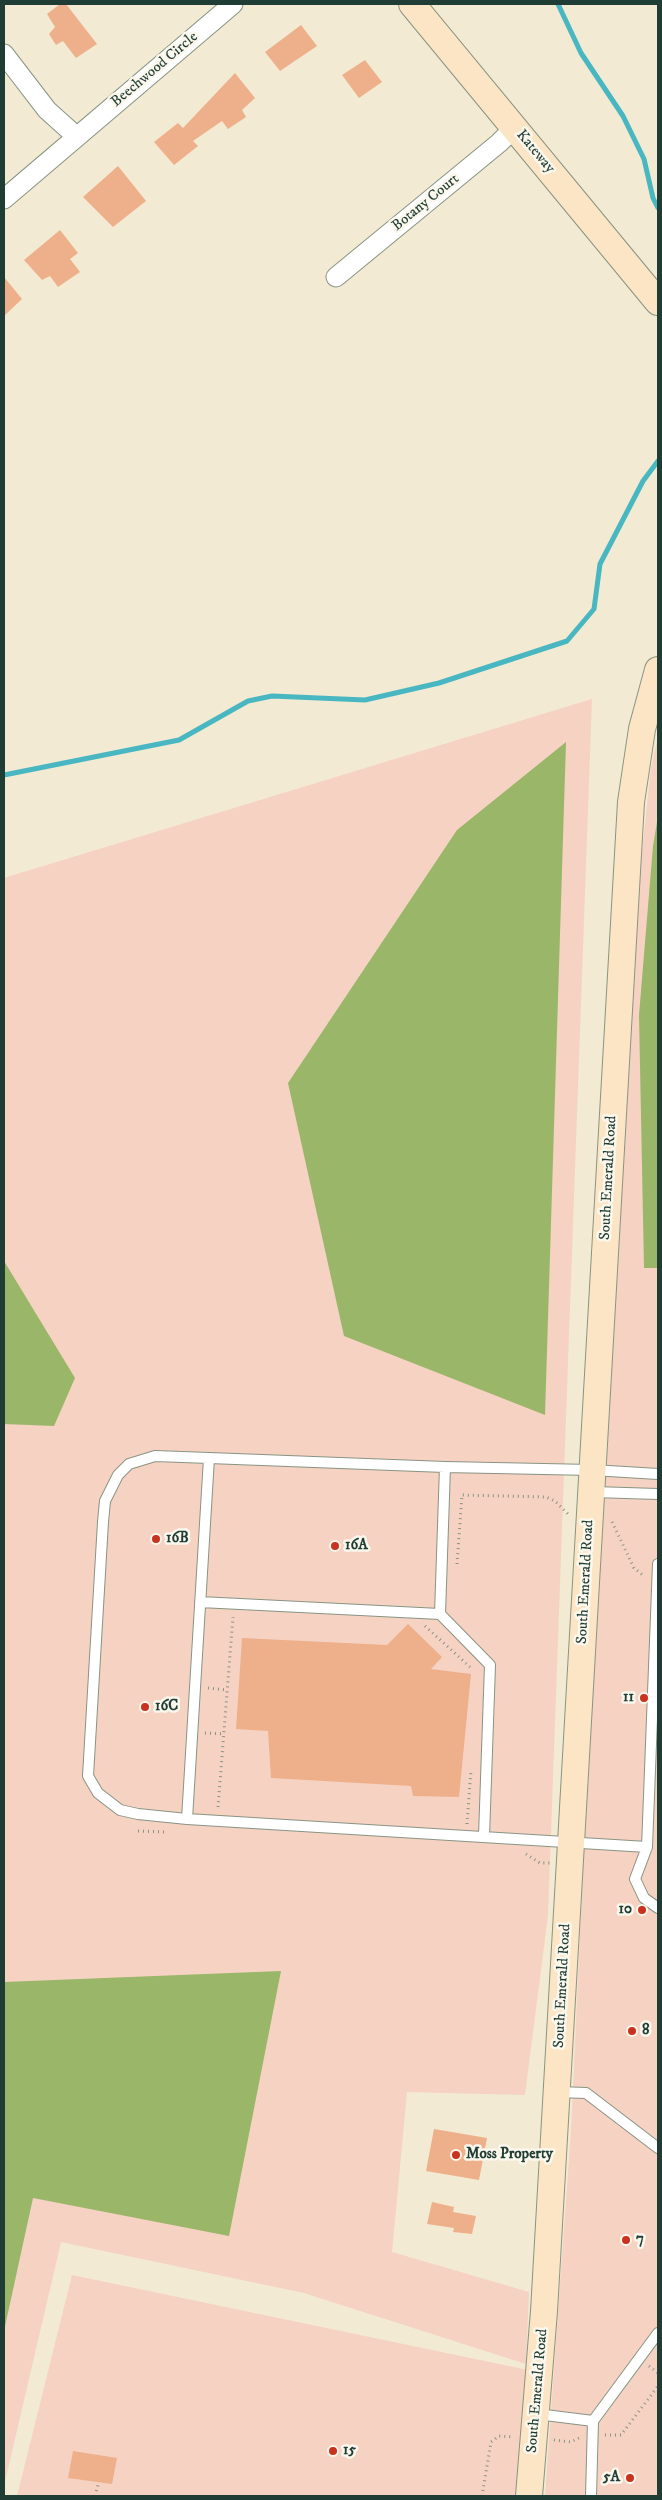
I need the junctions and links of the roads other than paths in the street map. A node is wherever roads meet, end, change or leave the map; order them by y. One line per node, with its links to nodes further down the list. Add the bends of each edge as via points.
1 (233, 4): 5 (street, Beechwood Circle)
2 (412, 4): 4 (street, Kateway)
3 (4, 54): 5 (street, via 48,110)
4 (514, 127): 7 (street, Botany Court, via 499,143); 8 (street, Kateway)
5 (77, 137): 6 (street, Beechwood Circle)
6 (4, 199)
7 (336, 277)
8 (658, 302)
9 (658, 670): 13 (street, South Emerald Road, via 642,729 631,802)
10 (209, 1458): 11 (lane); 17 (lane); 19 (lane, via 155,1456 129,1464 118,1475 105,1501 103,1522 88,1776 98,1793 120,1810)
11 (445, 1467): 13 (lane); 18 (lane)
12 (658, 1474): 13 (lane)
13 (592, 1481): 14 (lane); 21 (street, South Emerald Road)
14 (658, 1494)
15 (658, 1564): 16 (lane)
16 (657, 1584): 22 (lane)
17 (200, 1602): 18 (lane); 19 (lane)
18 (440, 1614): 20 (lane, via 490,1665)
19 (187, 1818): 20 (lane)
20 (484, 1836): 21 (lane)
21 (571, 1843): 22 (lane); 24 (street, South Emerald Road)
22 (647, 1847): 23 (lane, via 635,1879 644,1898)
23 (658, 1908)
24 (557, 2092): 25 (lane, via 586,2093); 27 (street, South Emerald Road)
25 (658, 2148)
26 (658, 2333): 28 (lane)
27 (536, 2414): 28 (lane); 29 (street, South Emerald Road)
28 (592, 2421): 30 (lane)
29 (529, 2496)
30 (591, 2496)

